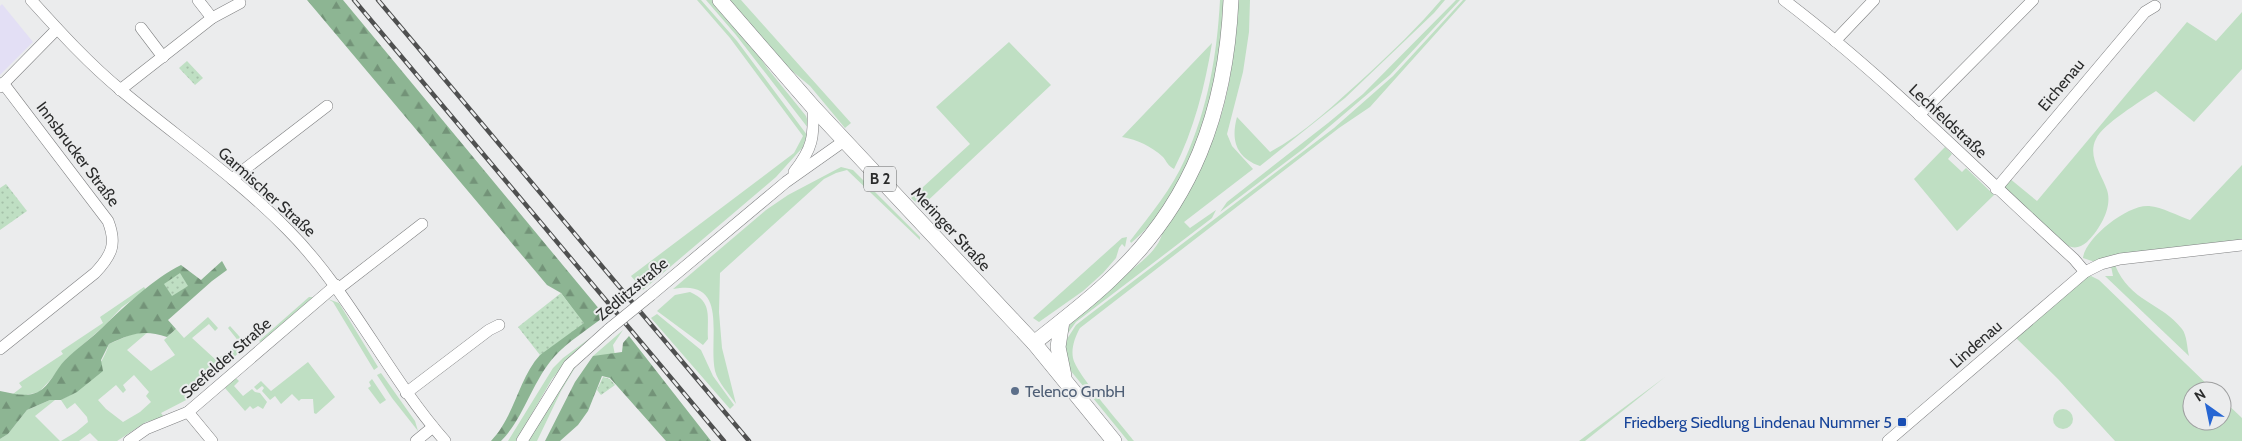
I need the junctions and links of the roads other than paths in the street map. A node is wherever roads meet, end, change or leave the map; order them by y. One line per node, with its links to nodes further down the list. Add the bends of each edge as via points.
1 (32, 0): 12 (street, Garmischer Straße)
2 (198, 0): 10 (street)
3 (720, 0): 18 (main road, Meringer Straße / B 2)
4 (1231, 0): 28 (main road, via 1230,38 1215,115 1182,190 1133,256)
5 (1784, 0): 13 (street, Lechfeldstraße)
6 (1874, 0): 13 (street)
7 (2033, 0): 19 (street)
8 (240, 3): 10 (street)
9 (2155, 6): 23 (street, Eichenau, via 2145,12)
10 (212, 18): 14 (street)
11 (141, 28): 14 (street)
12 (57, 29): 15 (street, Innsbrucker Straße); 16 (street, Garmischer Straße)
13 (1835, 41): 19 (street, Lechfeldstraße)
14 (163, 58): 16 (street)
15 (2, 85): 31 (street, Innsbrucker Straße, via 108,221 113,240 105,262 95,273)
16 (120, 90): 21 (street, Garmischer Straße)
17 (327, 106): 21 (street)
18 (813, 107): 20 (main road, Meringer Straße / B 2); 22 (street, Zedlitzstraße, via 814,132 810,150)
19 (1919, 115): 23 (street, Lechfeldstraße)
20 (844, 141): 22 (street, Zedlitzstraße); 30 (main road, Meringer Straße / B 2)
21 (232, 180): 27 (street, Garmischer Straße, via 286,227)
22 (786, 182): 40 (street, Zedlitzstraße, bridge, via 569,366)
23 (1996, 189): 26 (street, Lechfeldstraße)
24 (422, 224): 27 (street, Seefelder Straße)
25 (2242, 245): 26 (street, Lindenau, via 2120,259)
26 (2085, 272): 42 (street, Lindenau)
27 (337, 287): 33 (street, Garmischer Straße); 34 (street, Seefelder Straße)
28 (1062, 320): 30 (main road); 32 (main road, via 1058,347)
29 (500, 325): 33 (street)
30 (1034, 343): 32 (main road, Meringer Straße / B 2)
31 (0, 349)
32 (1065, 380): 41 (main road, Meringer Straße / B 2)
33 (406, 394): 35 (street, Garmischer Straße)
34 (188, 412): 36 (street, Seefelder Straße, via 146,429); 37 (street)
35 (433, 427): 38 (street); 39 (street, Garmischer Straße)
36 (129, 441)
37 (212, 441)
38 (416, 441)
39 (445, 441)
40 (522, 441)
41 (1114, 441)
42 (1888, 441)

